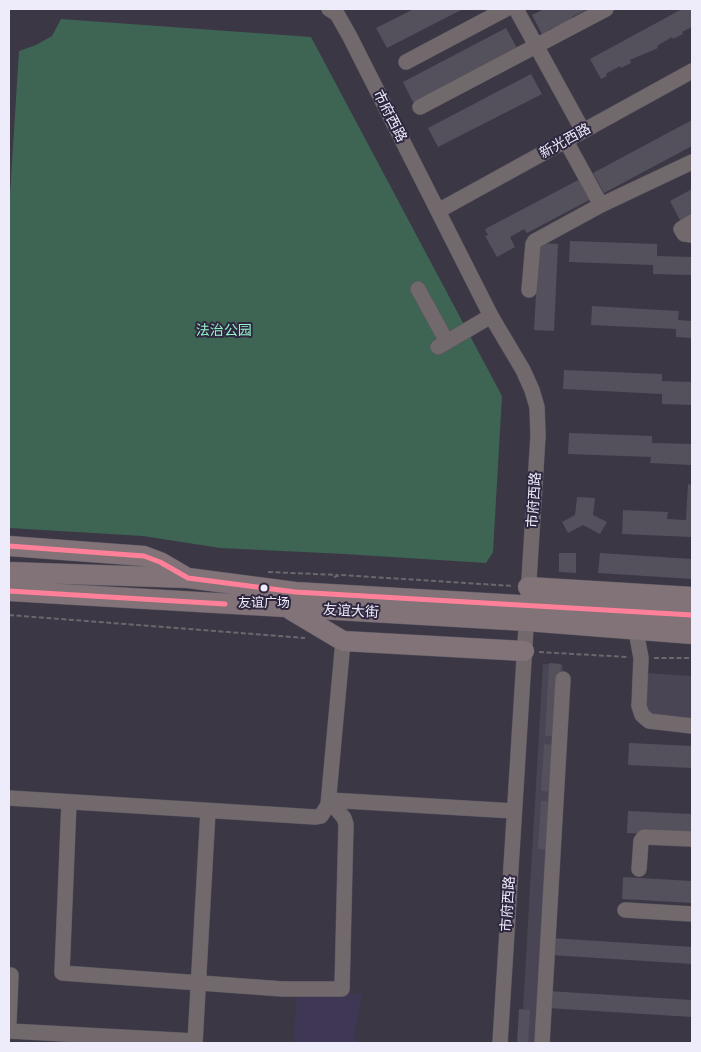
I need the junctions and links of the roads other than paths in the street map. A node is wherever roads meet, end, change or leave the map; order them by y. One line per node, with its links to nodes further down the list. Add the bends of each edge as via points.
1 (329, 9): 13 (street, 市府西路, via 337,14 349,35)
2 (506, 9): 6 (street)
3 (516, 9): 5 (street)
4 (606, 9): 5 (street)
5 (537, 46): 8 (street); 9 (street)
6 (406, 62)
7 (692, 71): 9 (street, 新光西路)
8 (420, 107)
9 (583, 131): 10 (street, 新光西路)
10 (566, 141): 12 (street); 13 (street, 新光西路)
11 (692, 162): 12 (street)
12 (601, 205): 17 (street, via 533,244)
13 (438, 211): 18 (street, 市府西路)
14 (692, 222): 15 (street, via 681,229 684,234)
15 (692, 236)
16 (418, 289): 18 (street, via 442,345)
17 (529, 290)
18 (492, 316): 24 (street, 市府西路, via 523,370 537,408)
19 (9, 546): 21 (main road, via 144,556)
20 (9, 572): 21 (main road, 友谊大街)
21 (188, 578): 24 (main road, 友谊大街, via 295,592)
22 (9, 591): 25 (main road, 友谊大街)
23 (692, 597): 24 (main road)
24 (527, 604): 25 (main road, 友谊大街); 26 (main road, 友谊大街); 27 (main road, 友谊大街); 30 (street, 市府西路)
25 (288, 608): 29 (main road)
26 (692, 615)
27 (636, 630): 28 (main road, 友谊大街); 32 (street, via 641,658 639,706 642,715 649,721)
28 (692, 634)
29 (343, 641): 30 (main road); 34 (street)
30 (524, 651): 37 (street, 市府西路)
31 (563, 679): 49 (street)
32 (692, 726)
33 (9, 798): 35 (street)
34 (329, 800): 36 (street, via 324,813 315,817); 37 (street); 43 (street, via 346,824 342,989)
35 (69, 802): 36 (street); 43 (street, via 62,974)
36 (208, 810): 43 (street)
37 (514, 811): 48 (street, 市府西路)
38 (692, 839): 39 (street, via 644,837)
39 (639, 868)
40 (626, 910): 41 (street)
41 (692, 914)
42 (12, 975): 44 (street)
43 (198, 983): 47 (street)
44 (9, 1022)
45 (9, 1030): 46 (street)
46 (151, 1041): 47 (street)
47 (195, 1042)
48 (500, 1043)
49 (542, 1043)

